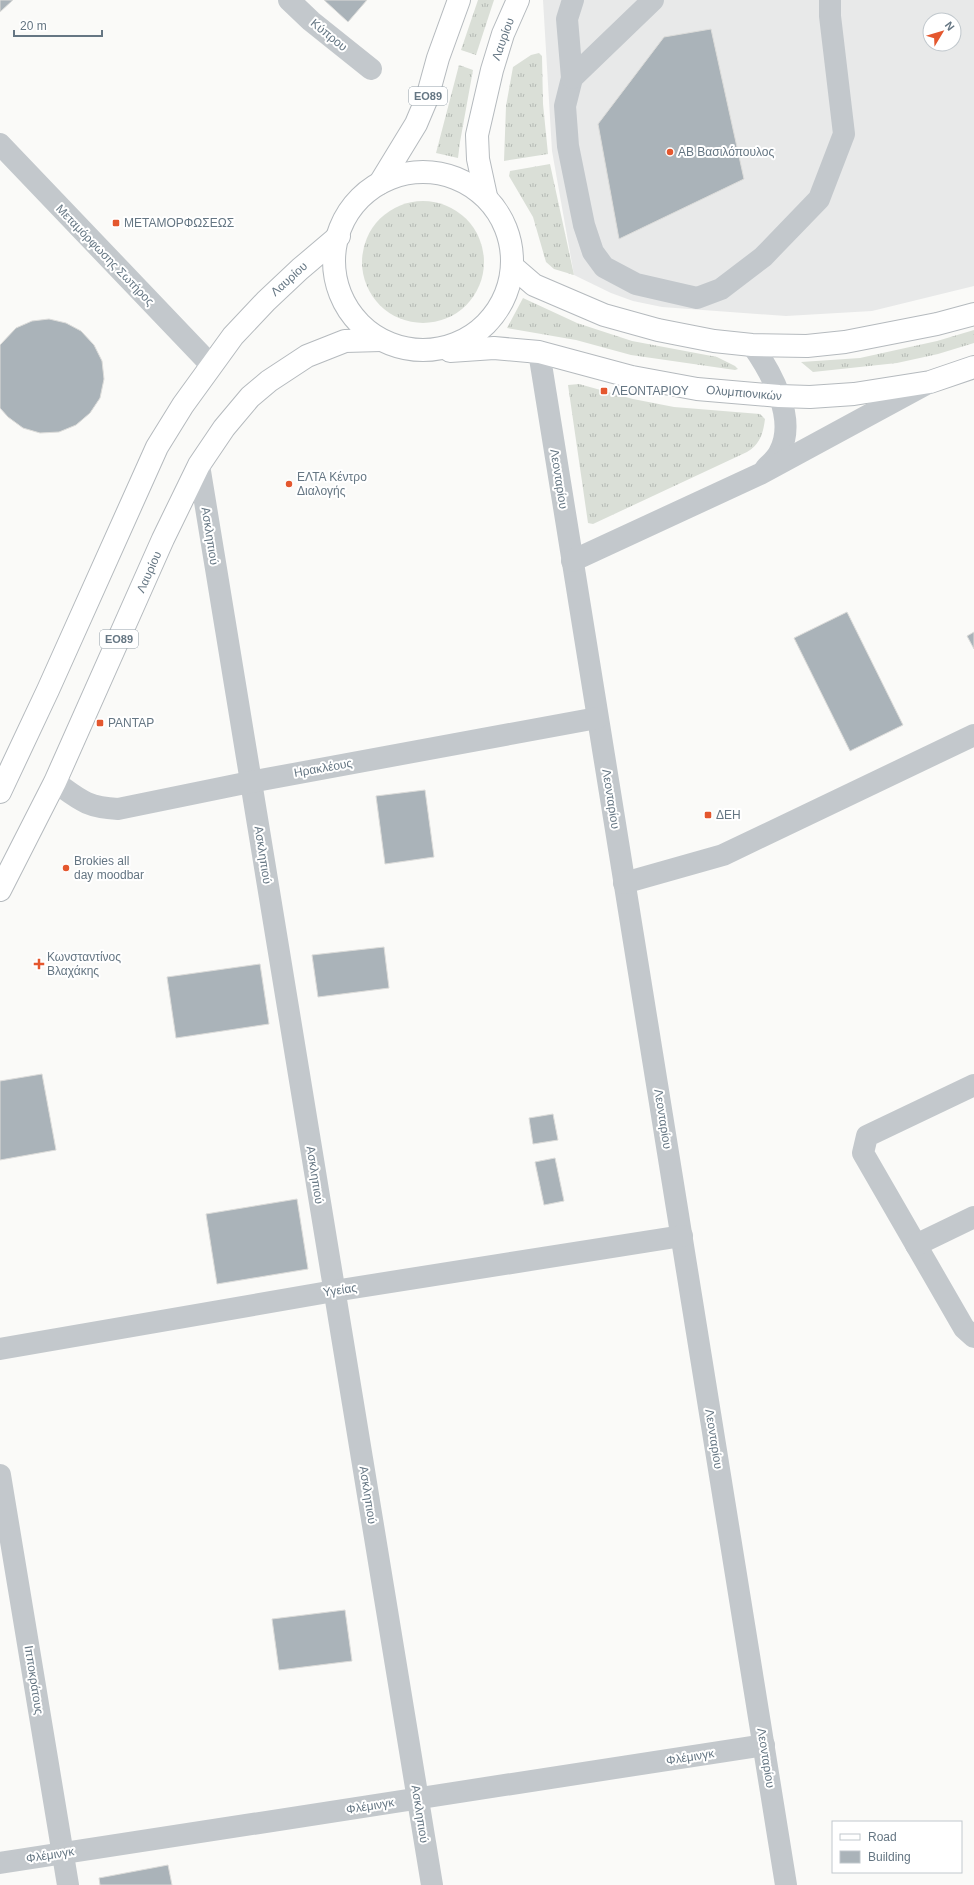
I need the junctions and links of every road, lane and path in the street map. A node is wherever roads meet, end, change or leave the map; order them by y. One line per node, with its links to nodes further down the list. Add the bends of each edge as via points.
1 (289, 0): 7 (street, Κύπρου)
2 (459, 0): 10 (main road, Λαυρίου / ΕΟ89, via 438,58 428,98 416,124)
3 (518, 0): 11 (main road, Λαυρίου / ΕΟ89, via 503,34 492,70 477,136 478,159)
4 (573, 0): 8 (street, via 568,18)
5 (653, 0): 8 (street)
6 (830, 0): 8 (street, via 844,134 819,199 763,257 721,290 697,298 636,284 604,268 593,252 584,225 568,146 565,106)
7 (371, 69)
8 (572, 78)
9 (0, 144): 19 (street, Μεταμόρφωσης Σωτήρος)
10 (380, 184): 11 (main road, Λαυρίου / ΕΟ89, via 399,173 436,170 469,183); 12 (main road, Λαυρίου / ΕΟ89, via 354,206)
11 (486, 196): 13 (main road, Λαυρίου / ΕΟ89, via 509,236)
12 (339, 236): 15 (main road, Λαυρίου / ΕΟ89, via 335,265 337,285 349,311 368,331); 19 (main road, Λαυρίου / ΕΟ89, via 266,301 232,336)
13 (512, 266): 16 (main road, via 534,285 610,317 685,336); 17 (main road, Λαυρίου / ΕΟ89, via 505,296 489,322 465,340)
14 (974, 314): 16 (main road, via 938,324 845,342 807,346)
15 (381, 340): 17 (main road, Λαυρίου / ΕΟ89, via 391,346 419,353); 23 (main road, Λαυρίου / ΕΟ89, via 345,341 307,356 269,381 250,397)
16 (752, 345): 22 (street, via 773,379)
17 (443, 351): 18 (main road, Ολυμπιονικών, via 494,348)
18 (539, 352): 22 (main road, Ολυμπιονικών, via 632,377 690,387); 25 (street, Λεονταρίου)
19 (211, 365): 30 (main road, Λαυρίου / ΕΟ89, via 157,447)
20 (974, 367): 21 (main road, Ολυμπιονικών)
21 (930, 382): 22 (main road, Ολυμπιονικών, via 854,394); 24 (street)
22 (779, 396): 24 (street, via 785,428 784,441 776,458)
23 (198, 465): 28 (main road, Λαυρίου / ΕΟ89); 29 (street, Ασκληπιού)
24 (760, 474): 25 (street)
25 (572, 561): 26 (street, Λεονταρίου)
26 (598, 718): 29 (street, Ηρακλέους); 31 (street, Λεονταρίου)
27 (974, 735): 31 (street, via 723,855)
28 (55, 782): 29 (street, Ηρακλέους, via 84,803 118,809); 32 (main road, Λαυρίου / ΕΟ89)
29 (250, 782): 37 (street, Ασκληπιού)
30 (0, 792)
31 (624, 883): 35 (street, Λεονταρίου)
32 (0, 890)
33 (974, 1085): 36 (street, via 867,1136 863,1153)
34 (974, 1217): 36 (street)
35 (682, 1236): 37 (street, Υγείας); 41 (street, Λεονταρίου)
36 (916, 1245): 38 (street, via 964,1328)
37 (334, 1291): 39 (street, Υγείας); 42 (street, Ασκληπιού)
38 (974, 1337)
39 (0, 1349)
40 (0, 1475): 43 (street, Ιπποκράτους)
41 (764, 1745): 42 (street, Φλέμινγκ); 47 (street, Λεονταρίου)
42 (418, 1799): 43 (street, Φλέμινγκ); 46 (street, Ασκληπιού)
43 (62, 1853): 44 (street, Φλέμινγκ); 45 (street, Ιπποκράτους)
44 (0, 1863)
45 (68, 1885)
46 (432, 1885)
47 (786, 1885)

